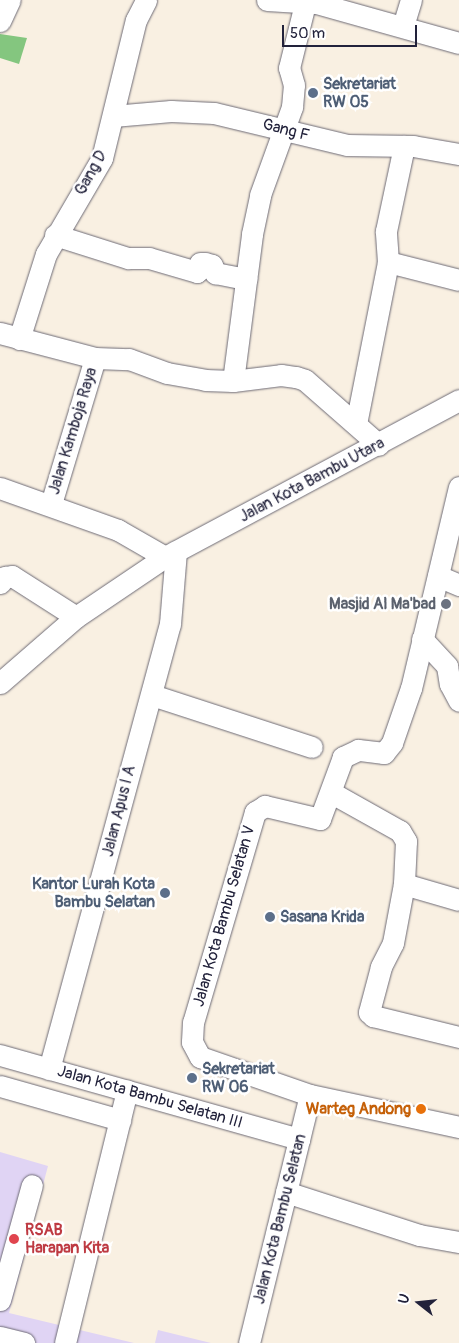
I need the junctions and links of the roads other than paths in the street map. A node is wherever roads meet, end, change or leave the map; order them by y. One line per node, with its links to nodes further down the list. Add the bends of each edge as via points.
1 (10, 0): 6 (street)
2 (146, 0): 9 (street, Gang D, via 136,20)
3 (267, 0): 5 (street)
4 (411, 0): 7 (street)
5 (306, 1): 7 (street); 10 (street, via 289,68 294,99)
6 (0, 20)
7 (403, 26): 8 (street)
8 (459, 43)
9 (113, 116): 10 (street, Gang F, via 186,111 238,117); 13 (street, Gang D, via 98,168)
10 (284, 128): 11 (street, Gang F, via 347,145); 15 (street, via 260,195)
11 (404, 146): 12 (street, Gang F); 14 (street, via 386,231)
12 (459, 154)
13 (55, 235): 15 (street, via 137,260 149,258 197,272 200,263 205,263 212,265 215,273); 17 (street, Gang D)
14 (388, 262): 16 (street); 21 (street)
15 (246, 278): 19 (street)
16 (459, 280)
17 (10, 336): 18 (street)
18 (95, 358): 19 (street, via 116,357 205,380); 25 (street, Jalan Kamboja Raya)
19 (233, 381): 21 (street, via 281,374 306,380)
20 (459, 400): 22 (street, Jalan Kota Bambu Utara)
21 (356, 424): 22 (street)
22 (379, 445): 26 (street, Jalan Kota Bambu Utara)
23 (459, 487): 27 (street, Jalan Kota Bambu Selatan V)
24 (0, 488): 25 (street, Jalan Kamboja Raya)
25 (51, 504): 26 (street, Jalan Kamboja Raya)
26 (170, 554): 30 (street, Jalan Kota Bambu Utara); 33 (street, Jalan Apus I A, via 170,624)
27 (438, 576): 29 (street); 31 (street, Jalan Kota Bambu Selatan V)
28 (0, 583): 30 (street, via 5,577 12,576)
29 (459, 585)
30 (76, 617): 32 (street, Jalan Kota Bambu Utara)
31 (422, 639): 34 (street, via 447,666); 36 (street, Jalan Kota Bambu Selatan V, via 411,688 392,743 384,753 358,750 343,757)
32 (0, 683)
33 (152, 695): 35 (street); 41 (street, Jalan Apus I A)
34 (459, 701)
35 (312, 747)
36 (332, 793): 37 (street, via 404,835); 44 (street, Jalan Kota Bambu Selatan V, via 320,819 265,806 255,812 196,1013 192,1042 200,1057)
37 (404, 884): 38 (street); 39 (street, via 390,955 381,967 369,1012 373,1016)
38 (459, 900)
39 (459, 1038)
40 (0, 1055): 41 (street, Jalan Kota Bambu Selatan III)
41 (49, 1069): 43 (street, Jalan Kota Bambu Selatan III)
42 (0, 1086): 45 (street)
43 (128, 1091): 45 (street); 47 (street, Jalan Kota Bambu Selatan III)
44 (310, 1095): 46 (street); 47 (street, Jalan Kota Bambu Selatan)
45 (120, 1120): 54 (street)
46 (459, 1127)
47 (299, 1139): 49 (street, Jalan Kota Bambu Selatan)
48 (32, 1185): 51 (street)
49 (286, 1192): 50 (street, via 419,1235); 55 (street, Jalan Kota Bambu Selatan)
50 (459, 1242)
51 (0, 1300)
52 (0, 1337): 53 (street)
53 (24, 1343)
54 (65, 1343)
55 (249, 1343)

